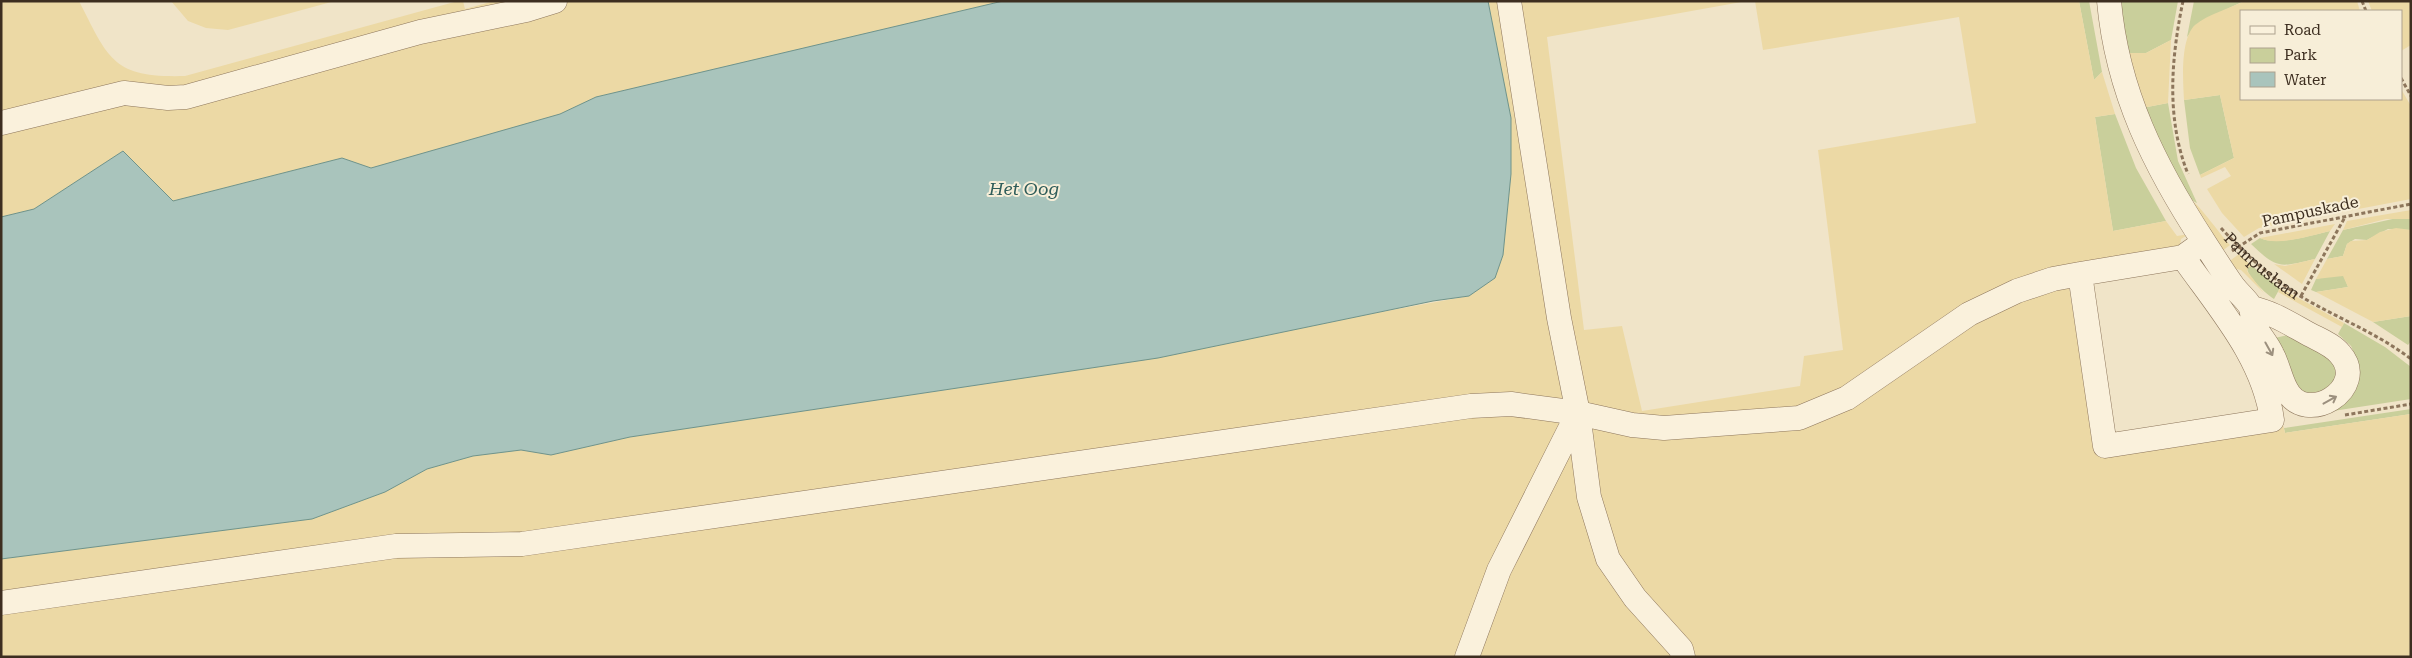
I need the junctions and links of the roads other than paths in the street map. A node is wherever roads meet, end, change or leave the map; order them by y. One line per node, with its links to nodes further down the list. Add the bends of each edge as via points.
1 (555, 1): 4 (street, via 420,32 186,97 124,93)
2 (1509, 1): 9 (street, via 1559,318)
3 (2109, 1): 5 (street, Pampuslaan, via 2120,64 2138,121 2160,171)
4 (1, 123)
5 (2212, 234): 6 (street); 8 (street, Pampuslaan, via 2217,262)
6 (2183, 257): 7 (street); 7 (street, via 2252,358 2265,386 2272,420 2106,446)
7 (2080, 274): 9 (street, via 2016,291 1969,314 1847,398 1799,418 1664,428 1632,425)
8 (2251, 308)
9 (1578, 413): 10 (street, via 1511,404 1471,406 522,544 396,546); 11 (street, via 1499,570); 12 (street, via 1589,497 1608,559 1635,598 1681,649)
10 (1, 603)
11 (1467, 657)
12 (1683, 657)

